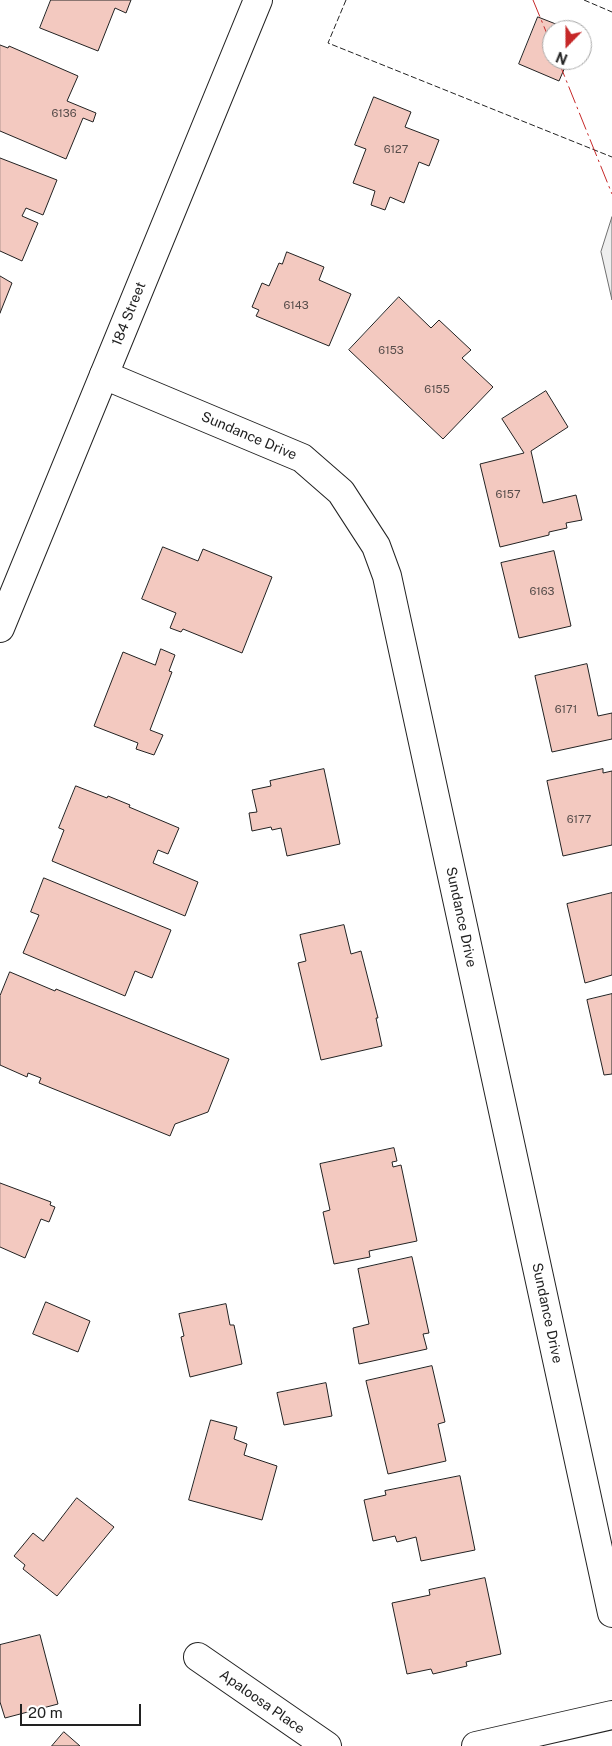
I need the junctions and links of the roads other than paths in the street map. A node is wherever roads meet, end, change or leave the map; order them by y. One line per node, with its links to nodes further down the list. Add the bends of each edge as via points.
1 (258, 0): 2 (street, 184 Street)
2 (104, 375): 3 (street, 184 Street); 4 (street, Sundance Drive, via 302,458 340,492 376,546 387,576)
3 (0, 628)
4 (612, 1613)
5 (198, 1657): 7 (street, Apaloosa Place)
6 (612, 1714): 8 (street)
7 (327, 1746)
8 (476, 1746)

